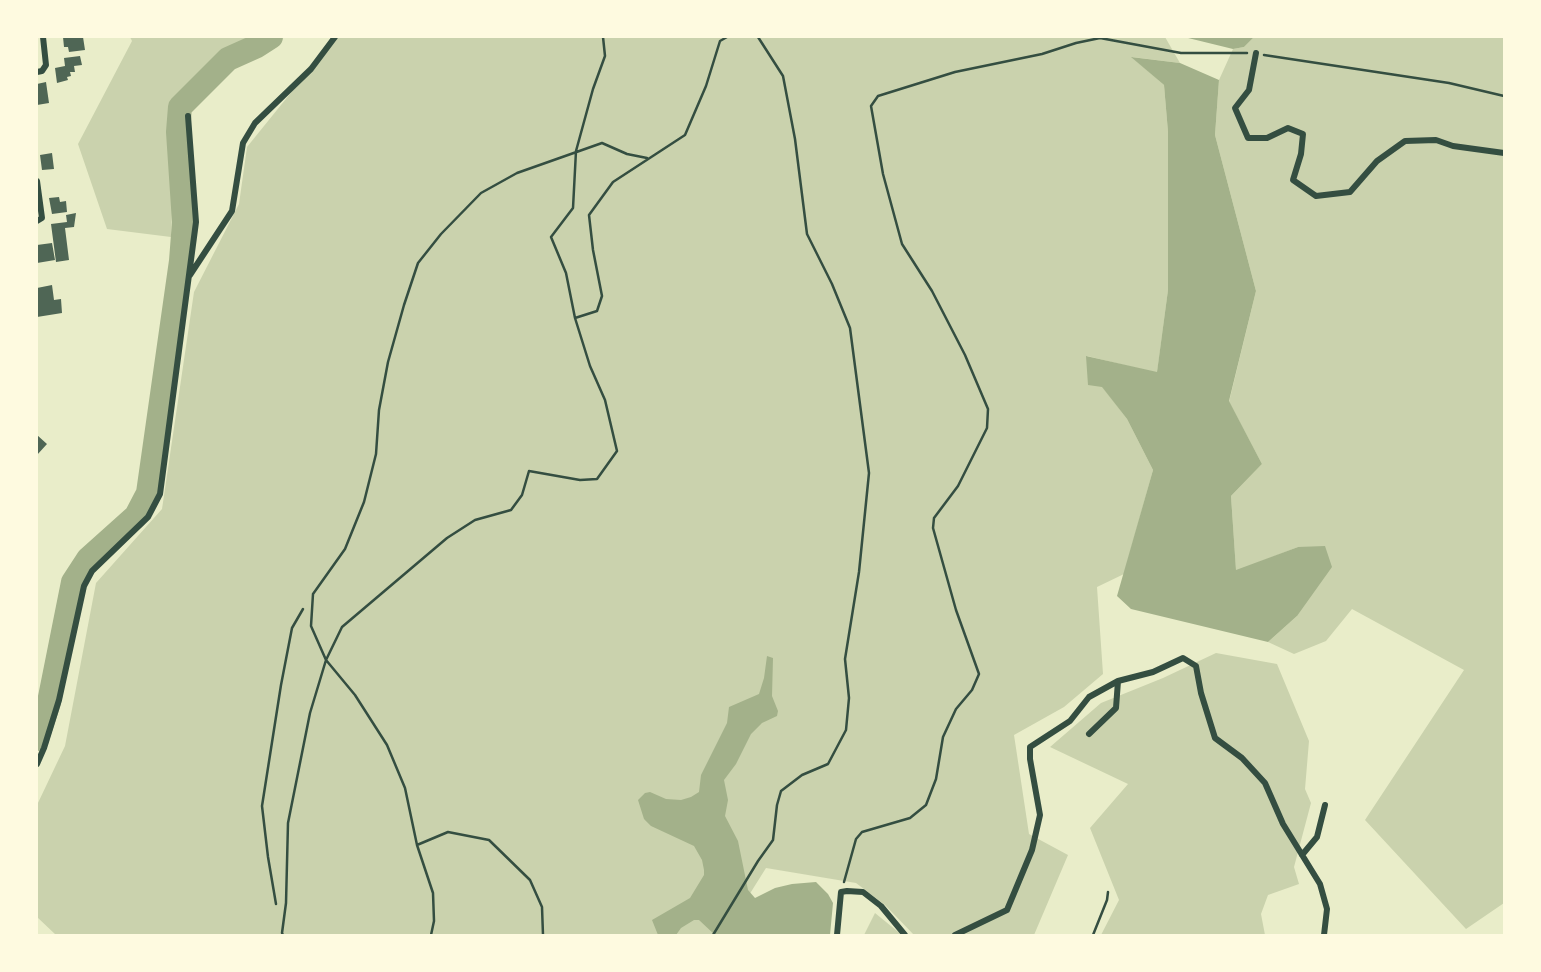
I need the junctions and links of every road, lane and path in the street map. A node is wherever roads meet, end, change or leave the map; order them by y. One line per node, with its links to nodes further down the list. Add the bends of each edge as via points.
1 (43, 37): 7 (street, via 47,65)
2 (335, 37): 15 (street, via 311,69 255,123 243,143 232,211)
3 (603, 37): 10 (lane, via 605,56)
4 (727, 37): 12 (lane, via 720,41 685,135)
5 (758, 37): 31 (lane, via 783,76 807,234 850,328 869,474 845,659 846,730 828,764 781,791 773,840)
6 (1256, 53): 8 (path); 11 (street, via 1249,90 1235,108 1248,138 1268,138 1288,128 1303,134 1293,180 1315,196 1350,192 1377,161 1405,141 1436,141); 25 (path, via 1181,53 1100,38 942,76 878,96 871,106 902,244 932,291 988,409 987,428 958,486 934,518 933,528 979,674 943,737 926,805 910,818 862,832)
7 (37, 72)
8 (1504, 96)
9 (188, 116): 15 (street, via 196,222)
10 (576, 152): 12 (lane, via 602,143); 16 (lane, via 573,208 551,237 566,273); 17 (lane, via 517,173 481,193 418,263 388,362 376,454 364,502 345,549)
11 (1504, 153)
12 (649, 158): 16 (lane, via 612,182 589,215 602,296 597,311)
13 (37, 181): 14 (street, via 42,218)
14 (37, 221)
15 (189, 277): 21 (street, via 160,494 148,517 92,571 85,586 59,700)
16 (575, 318): 18 (lane, via 605,400 617,451 597,479 528,471 522,495 512,510 475,520 447,538 342,627)
17 (313, 594): 18 (lane, via 311,626); 27 (path, via 292,628 262,806)
18 (326, 660): 23 (lane, via 387,746 405,788); 28 (lane, via 310,713 288,823)
19 (1118, 681): 20 (street, via 1116,708); 24 (street, via 1153,672 1183,657 1196,666 1215,737 1265,783); 34 (street, via 1089,697 1070,721 1030,747 1040,814 1032,850 1007,910)
20 (1089, 734)
21 (37, 764)
22 (1325, 805): 24 (street, via 1317,837)
23 (417, 845): 29 (lane, via 433,893); 30 (lane, via 448,832 489,840 530,880 542,907)
24 (1302, 855): 36 (street, via 1320,884 1327,909)
25 (841, 892): 32 (street); 33 (street, via 863,892)
26 (1108, 892): 35 (path)
27 (277, 908)
28 (283, 935)
29 (431, 935)
30 (543, 935)
31 (713, 935)
32 (837, 935)
33 (905, 935)
34 (955, 935)
35 (1093, 935)
36 (1324, 935)

